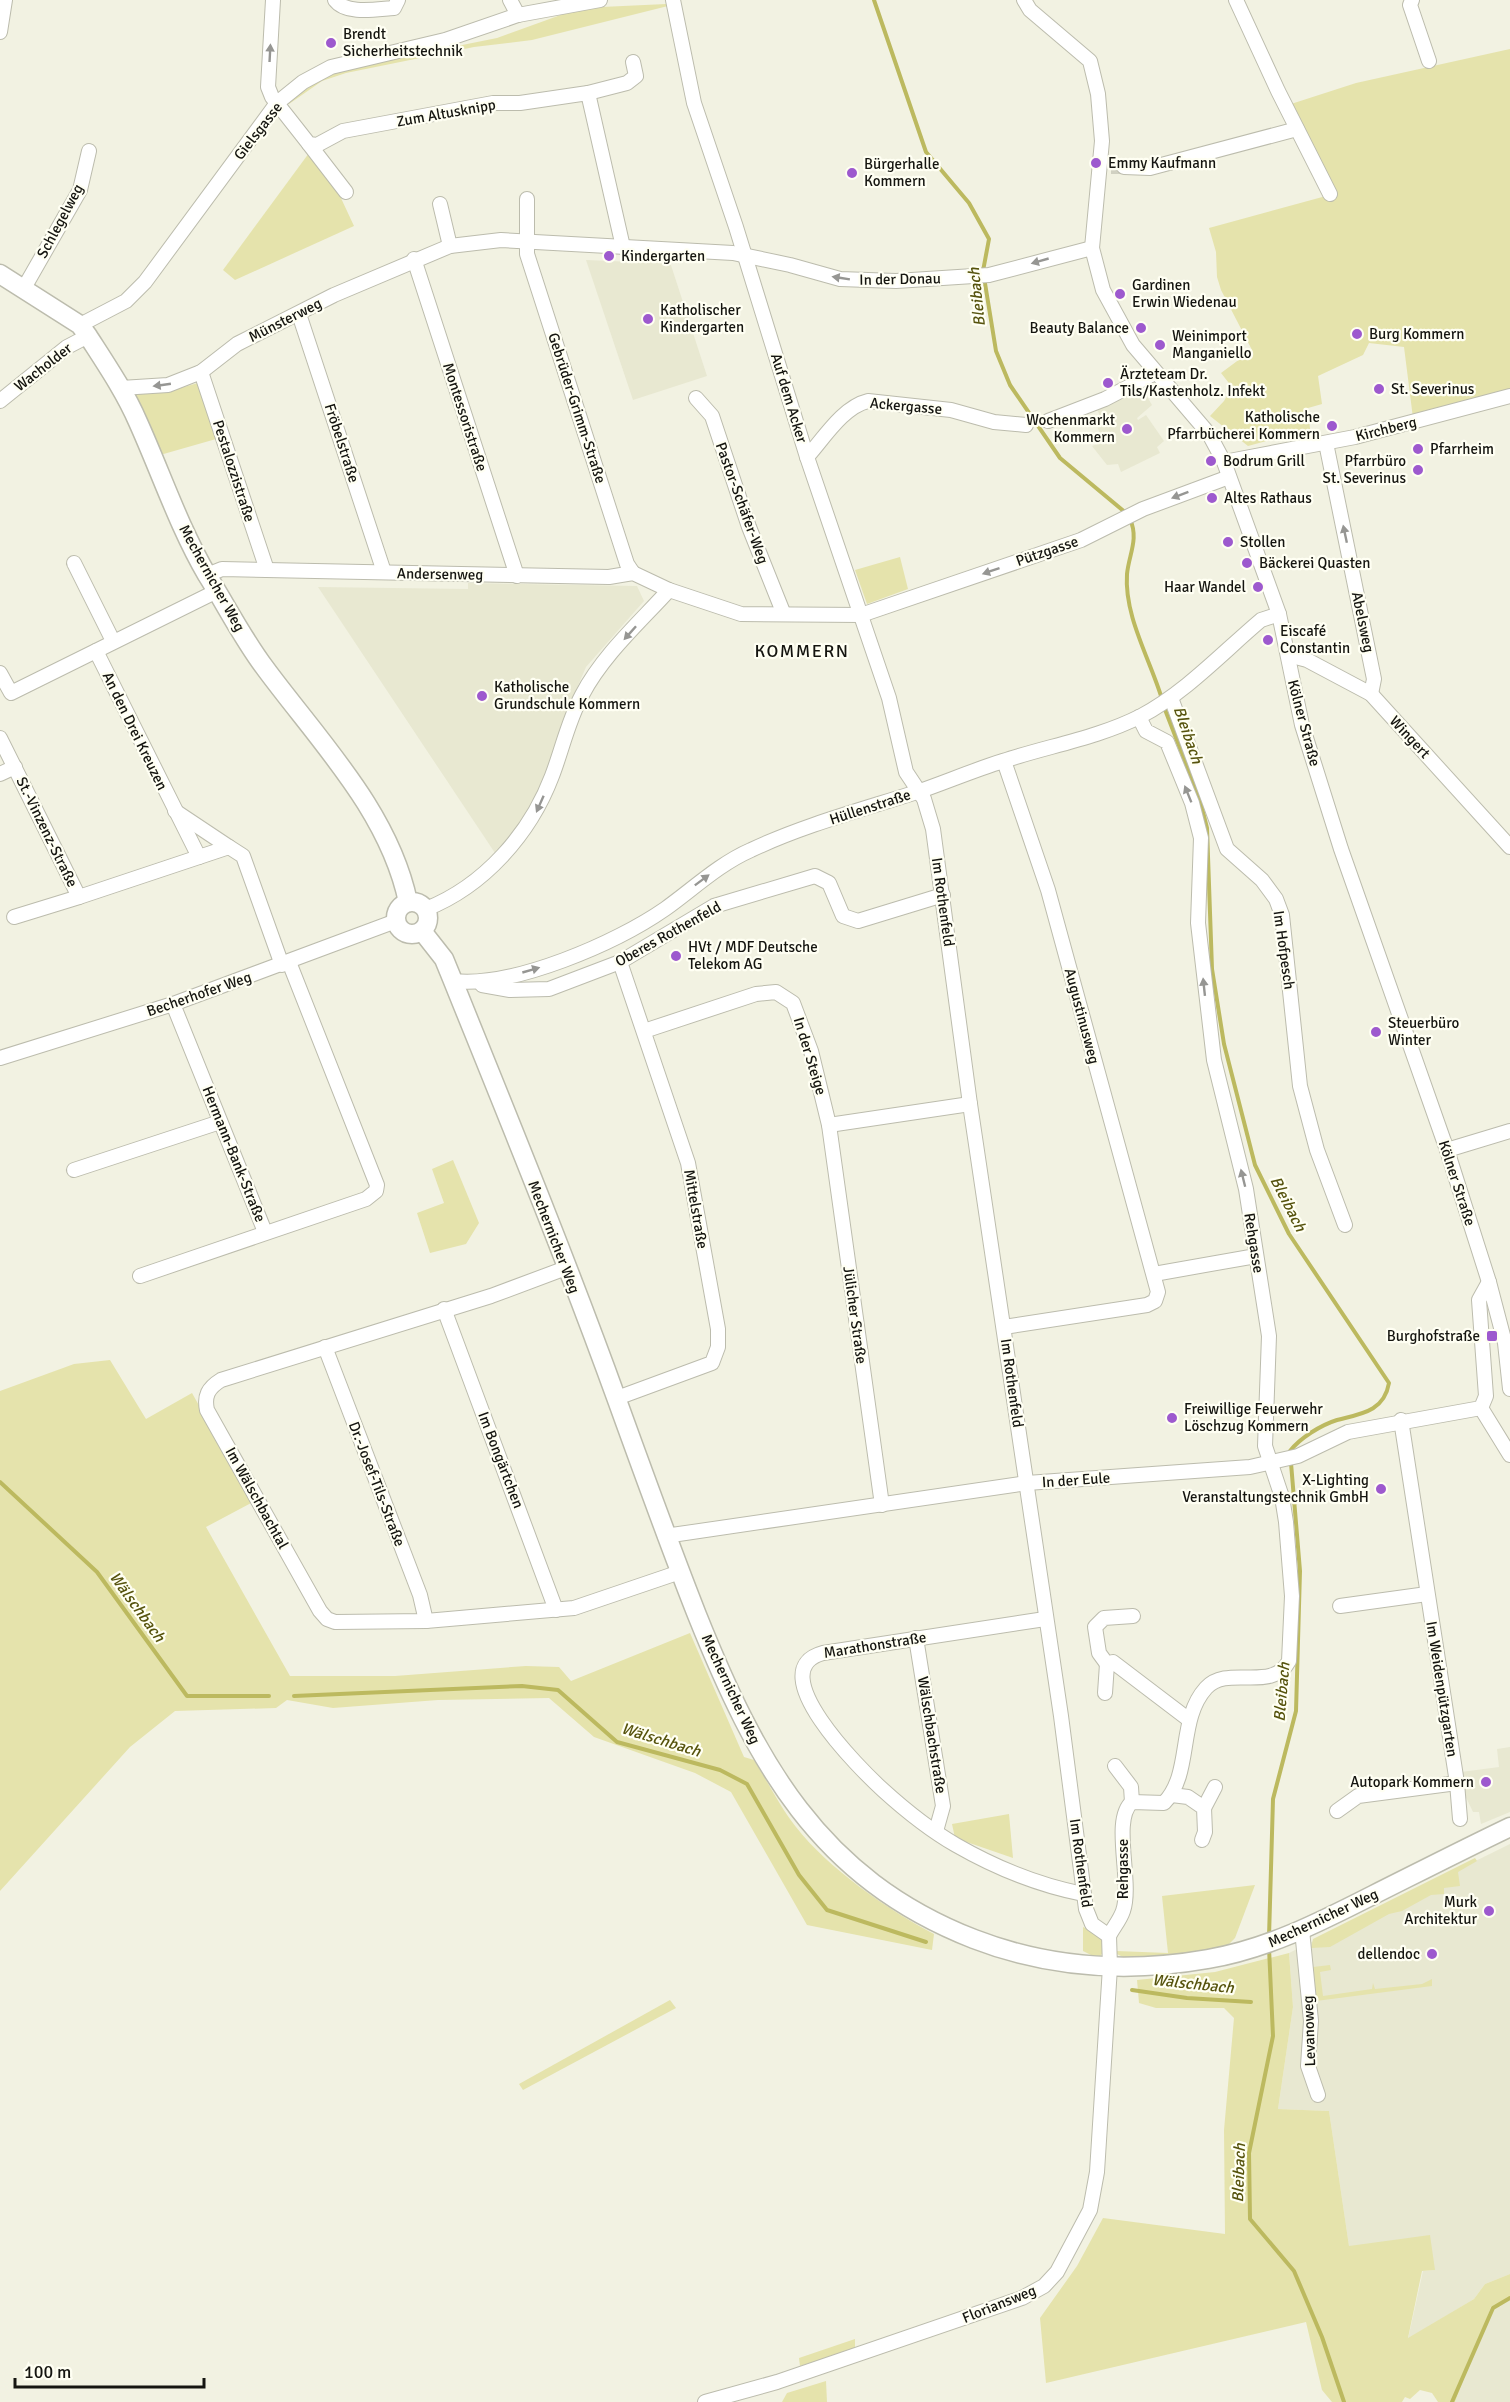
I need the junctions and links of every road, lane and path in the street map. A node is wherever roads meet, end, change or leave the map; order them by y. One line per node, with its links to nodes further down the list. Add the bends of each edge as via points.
1 (5, 0): 13 (street)
2 (273, 0): 17 (street, one-way to 2, via 268,87)
3 (335, 0): 10 (street, via 361,10)
4 (510, 0): 12 (street)
5 (600, 0): 11 (street, Gielsgasse)
6 (673, 0): 30 (street, Auf dem Acker, via 694,103)
7 (1024, 0): 21 (street, Kölner Straße, via 1090,61)
8 (1236, 0): 18 (street)
9 (1412, 0): 14 (street, via 1410,5)
10 (396, 4)
11 (549, 4): 12 (street, Gielsgasse)
12 (518, 15): 17 (street, Gielsgasse, via 445,40 331,67 303,82)
13 (0, 32)
14 (1429, 61)
15 (633, 62): 16 (street, Zum Altusknipp, via 636,76 627,83)
16 (588, 93): 19 (street, Zum Altusknipp, via 493,103 342,131 317,145); 28 (street)
17 (277, 103): 19 (street); 35 (street, Gielsgasse, via 146,282)
18 (1297, 129): 21 (street, via 1150,168); 23 (street)
19 (309, 144): 22 (street)
20 (89, 151): 33 (street, Schlegelweg, via 80,190)
21 (1112, 167): 29 (street, Kölner Straße)
22 (345, 192)
23 (1330, 194)
24 (527, 199): 26 (street)
25 (440, 204): 27 (street)
26 (526, 241): 27 (street, Münsterweg); 28 (street, Münsterweg); 51 (street, Gebrüder-Grimm-Straße, via 527,254)
27 (450, 246): 31 (street, Münsterweg)
28 (622, 247): 30 (street, Münsterweg)
29 (1092, 248): 30 (street, In der Donau, one-way to 30, via 986,276 896,281 840,279); 37 (street, Kölner Straße, via 1103,290 1133,345)
30 (744, 254): 45 (street, Auf dem Acker)
31 (414, 259): 34 (street, Münsterweg); 53 (street, Montessoristraße)
32 (0, 274): 33 (street, Mechernicher Weg)
33 (24, 288): 35 (street, Mechernicher Weg)
34 (299, 314): 36 (street, Münsterweg, via 237,344); 50 (street, Fröbelstraße)
35 (84, 331): 38 (street, Mechernicher Weg); 41 (street, Wacholder)
36 (201, 372): 38 (street, Münsterweg, one-way to 38, via 168,385); 49 (street, Pestalozzistraße)
37 (1155, 373): 42 (street, via 1105,399); 46 (street, Kölner Straße, via 1209,434)
38 (121, 388): 52 (street, Mechernicher Weg)
39 (1510, 396): 44 (street, Kirchberg)
40 (696, 398): 56 (street, Pastor-Schäfer-Weg, via 712,416 749,528)
41 (0, 401)
42 (1048, 421)
43 (1026, 425): 45 (street, Ackergasse, via 994,422 951,410 868,401 858,403 841,418)
44 (1326, 443): 46 (street, Kirchberg); 64 (street, Abelsweg, one-way to 44, via 1374,679)
45 (807, 457): 58 (street, Auf dem Acker)
46 (1224, 462): 47 (street, Kölner Straße)
47 (1229, 477): 57 (street, Kölner Straße); 58 (street, Pützgasse, one-way to 58, via 1081,540)
48 (74, 563): 59 (street)
49 (267, 570): 50 (street, Andersenweg); 52 (street, Andersenweg, via 222,569)
50 (384, 572): 53 (street, Andersenweg)
51 (633, 573): 53 (street, Andersenweg, via 609,577); 54 (street)
52 (207, 574): 55 (street, Mechernicher Weg)
53 (517, 576)
54 (669, 590): 56 (street, via 741,614); 80 (street, one-way to 80, via 595,674 578,704 534,815 523,831 467,887)
55 (218, 591): 59 (street); 79 (street, Mechernicher Weg, via 264,667 324,741 381,830 398,861)
56 (783, 612): 58 (street)
57 (1279, 614): 61 (street, Kölner Straße); 65 (street, Hüllenstraße, via 1261,620)
58 (861, 615): 72 (street, Auf dem Acker, via 889,698 906,772)
59 (113, 641): 60 (street)
60 (96, 651): 63 (street); 73 (street, An den Drei Kreuzen)
61 (1288, 655): 64 (street, Wingert, via 1307,660); 95 (street, Kölner Straße, via 1302,725 1341,849)
62 (0, 673): 63 (street)
63 (11, 693): 66 (street)
64 (1371, 694): 75 (street, Wingert)
65 (1166, 701): 67 (street, Hüllenstraße); 97 (street, Im Hofpesch, via 1227,849 1262,880 1282,915 1300,1086 1317,1150)
66 (0, 703)
67 (1139, 717): 69 (street, Hüllenstraße); 99 (street, Rehgasse, one-way to 67, via 1245,1189 1214,1059 1203,983 1198,923 1201,838 1192,802 1167,742 1146,731)
68 (0, 738): 70 (street, St.-Vinzenz-Straße)
69 (1004, 760): 72 (street, Hüllenstraße); 101 (street, Augustinusweg, via 1047,890)
70 (15, 767): 71 (street, St.-Vinzenz-Straße); 78 (street, St.-Vinzenz-Straße)
71 (0, 774)
72 (919, 791): 77 (street, Im Rothenfeld, via 933,829); 87 (street, Hüllenstraße, one-way to 72, via 553,964 663,910 748,851 801,828)
73 (175, 811): 74 (street); 76 (street, An den Drei Kreuzen)
74 (229, 847): 76 (street); 85 (street, via 243,856)
75 (1510, 847)
76 (199, 857): 78 (street, St.-Vinzenz-Straße)
77 (943, 895): 84 (street, Oberes Rothenfeld, via 858,921 843,916 828,882 815,876 714,906); 91 (street, Im Rothenfeld)
78 (80, 897): 81 (street, St.-Vinzenz-Straße)
79 (408, 902): 80 (street, via 420,903); 82 (street, via 398,909)
80 (426, 909): 83 (street, via 429,918)
81 (14, 917)
82 (396, 921): 83 (street, via 404,932); 85 (street, Becherhofer Weg)
83 (422, 931): 86 (street, Mechernicher Weg, via 444,959)
84 (620, 962): 87 (street, Oberes Rothenfeld, via 549,989 510,990); 89 (street, Mittelstraße)
85 (286, 963): 88 (street, Becherhofer Weg); 98 (street, Hermann-Bank-Straße, via 377,1185 373,1196 366,1199)
86 (453, 981): 87 (street, Hüllenstraße); 100 (street, Mechernicher Weg)
87 (474, 983)
88 (173, 1004): 90 (street, Becherhofer Weg); 92 (street, Hermann-Bank-Straße)
89 (644, 1031): 93 (street, In der Steige, via 756,994 776,992 793,1003 812,1051); 108 (street, Mittelstraße, via 688,1163 718,1347 712,1363)
90 (0, 1058)
91 (970, 1104): 93 (street); 105 (street, Im Rothenfeld)
92 (220, 1122): 96 (street); 98 (street, Hermann-Bank-Straße)
93 (829, 1125): 114 (street, Jülicher Straße)
94 (1510, 1131): 95 (street)
95 (1447, 1150): 103 (street, Kölner Straße)
96 (74, 1170)
97 (1345, 1225)
98 (266, 1232): 102 (street)
99 (1256, 1256): 101 (street); 112 (street, Rehgasse, via 1269,1336 1265,1446)
100 (567, 1268): 104 (street, Im Wälschbachtal); 108 (street, Mechernicher Weg)
101 (1154, 1274): 105 (street, Augustinusweg, via 1158,1292 1155,1301 1147,1305)
102 (140, 1276)
103 (1489, 1282): 107 (street, Kölner Straße, via 1505,1344); 109 (street, via 1479,1300 1486,1396)
104 (444, 1309): 106 (street, Im Wälschbachtal); 119 (street, Im Bongärtchen)
105 (1005, 1327): 113 (street, Im Rothenfeld)
106 (325, 1347): 122 (street, Dr.-Josef-Tils-Straße, via 420,1595); 122 (street, Im Wälschbachtal, via 221,1380 208,1390 207,1410 327,1619 344,1623)
107 (1510, 1389)
108 (617, 1398): 115 (street, Mechernicher Weg)
109 (1481, 1408): 110 (street, In der Eule); 111 (street)
110 (1401, 1420): 112 (street, In der Eule, via 1334,1437 1299,1456); 117 (street, Im Weidenpützgarten)
111 (1510, 1455)
112 (1276, 1462): 113 (street, In der Eule); 126 (street, Rehgasse, via 1292,1596 1289,1661 1275,1676 1217,1679 1206,1688)
113 (1027, 1483): 114 (street, In der Eule); 121 (street, Im Rothenfeld)
114 (882, 1505): 115 (street, In der Eule)
115 (665, 1536): 116 (street, Mechernicher Weg)
116 (680, 1572): 119 (street, Im Wälschbachtal, via 591,1604); 141 (street, Mechernicher Weg, via 721,1675 755,1744 794,1806 847,1862 900,1901 959,1933 1059,1963)
117 (1427, 1594): 118 (street); 128 (street, Im Weidenpützgarten)
118 (1340, 1606)
119 (556, 1610): 122 (street, Im Wälschbachtal)
120 (1133, 1616): 124 (street, via 1104,1618 1095,1627 1099,1653)
121 (1044, 1618): 123 (street, Marathonstraße); 138 (street, Im Rothenfeld, via 1073,1797)
122 (426, 1622)
123 (916, 1638): 136 (street, Wälschbachstraße, via 943,1806); 136 (street, Marathonstraße, via 814,1655 801,1669 801,1682 824,1724 846,1751 882,1790)
124 (1107, 1664): 125 (street); 126 (street, via 1113,1662)
125 (1105, 1693)
126 (1188, 1719): 130 (street, Rehgasse)
127 (1115, 1766): 131 (street, via 1131,1787)
128 (1457, 1783): 133 (street, via 1358,1796); 134 (street, Im Weidenpützgarten)
129 (1215, 1787): 132 (street)
130 (1172, 1795): 131 (street, via 1164,1803); 132 (street, via 1188,1797)
131 (1132, 1802): 140 (street, Rehgasse, via 1122,1816 1126,1873 1123,1911)
132 (1204, 1808): 137 (street)
133 (1337, 1810)
134 (1460, 1819)
135 (1510, 1827): 139 (street, Mechernicher Weg)
136 (936, 1831): 138 (street, Marathonstraße, via 990,1864)
137 (1202, 1840)
138 (1083, 1894): 140 (street, Im Rothenfeld, via 1092,1924)
139 (1302, 1930): 141 (street, Mechernicher Weg, via 1205,1960); 142 (street, Levanoweg, via 1311,2021 1308,2066)
140 (1109, 1936): 141 (street)
141 (1110, 1967): 143 (street, Floriansweg, via 1097,2172 1090,2210 1057,2272 1044,2286 1022,2298 868,2352)
142 (1318, 2095)
143 (705, 2402)

